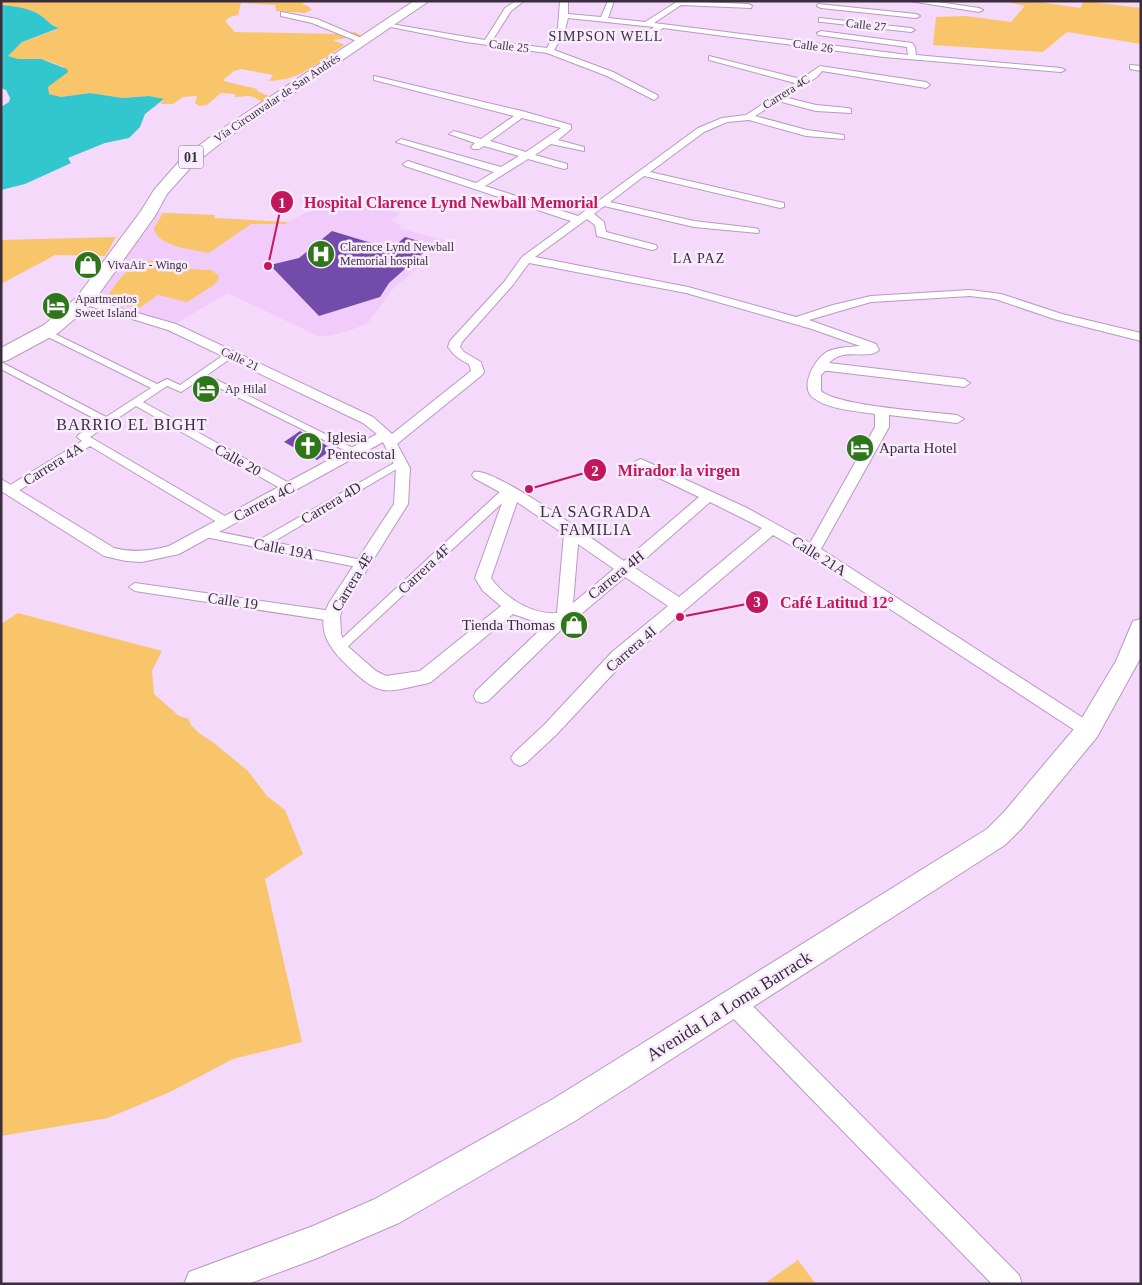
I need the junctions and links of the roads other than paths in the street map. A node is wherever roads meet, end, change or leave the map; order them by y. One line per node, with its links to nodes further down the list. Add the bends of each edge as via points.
1 (423, 1): 17 (highway, Vía Circunvalar de San Andrés / 01)
2 (520, 1): 22 (street, via 508,10)
3 (564, 1): 11 (street)
4 (913, 1): 9 (street)
5 (611, 2): 13 (street)
6 (682, 2): 8 (street); 15 (street)
7 (821, 4): 12 (street); 14 (street)
8 (748, 6)
9 (979, 10)
10 (284, 14): 20 (street, via 314,21)
11 (566, 16): 13 (street, Calle 26); 23 (street, via 558,39)
12 (916, 16)
13 (604, 19): 15 (street, Calle 26)
14 (822, 20): 18 (street, Calle 27); 19 (street)
15 (648, 23): 16 (street, Calle 26)
16 (662, 25): 21 (street); 26 (street, Calle 26)
17 (385, 26): 20 (highway, Vía Circunvalar de San Andrés / 01); 22 (street, Calle 25)
18 (911, 30)
19 (821, 33): 24 (street, via 909,45); 26 (street)
20 (362, 40): 56 (highway, Vía Circunvalar de San Andrés / 01, via 191,158 156,198)
21 (642, 40)
22 (487, 43): 23 (street, Calle 25)
23 (549, 51): 31 (street, Calle 25, via 610,74)
24 (912, 57): 26 (street, Calle 26); 27 (street, Calle 26)
25 (712, 58): 29 (street)
26 (819, 58): 29 (street, Carrera 4C, via 818,72); 30 (street)
27 (1061, 70)
28 (377, 78): 34 (street)
29 (802, 82): 32 (street, Carrera 4C)
30 (926, 85)
31 (654, 97)
32 (777, 98): 33 (street, via 816,108); 35 (street, Carrera 4C)
33 (848, 111)
34 (522, 114): 38 (street, via 568,127); 40 (street)
35 (750, 117): 37 (street, Carrera 4C, via 806,132); 47 (street, via 725,120 701,130)
36 (454, 134): 40 (street)
37 (841, 137)
38 (550, 141): 41 (street); 42 (street)
39 (402, 142): 43 (street)
40 (483, 143): 42 (street); 43 (street)
41 (581, 149)
42 (527, 156): 45 (street); 46 (street)
43 (461, 159): 46 (street); 48 (street)
44 (408, 164): 48 (street)
45 (564, 166)
46 (503, 171): 49 (street)
47 (643, 173): 50 (street); 51 (street)
48 (437, 174): 49 (street)
49 (478, 186): 52 (street)
50 (603, 203): 52 (street); 53 (street, via 694,224)
51 (780, 205)
52 (584, 217): 54 (street, via 600,224 602,234); 55 (street)
53 (754, 231)
54 (652, 247)
55 (526, 259): 57 (street, via 661,284); 71 (street, Carrera 4C, via 508,284 456,341 456,352 475,362 478,372)
56 (84, 301): 58 (highway, Vía Circunvalar de San Andrés / 01); 60 (street, Calle 21, via 172,327)
57 (795, 321): 59 (street, via 871,299 970,293 997,296 1058,317); 63 (street, via 872,347 873,350 847,350 829,356 823,360)
58 (45, 332): 61 (highway, Vía Circunvalar de San Andrés / 01); 66 (street)
59 (1141, 337)
60 (231, 354): 64 (street); 71 (street, Calle 21, via 368,420)
61 (1, 356)
62 (1, 365): 70 (street)
63 (821, 368): 65 (street); 68 (street, via 815,374 814,388 818,396)
64 (200, 375): 66 (street, via 181,389 167,382); 73 (street)
65 (964, 383)
66 (158, 388): 67 (street, Carrera 4A)
67 (136, 402): 70 (street, Carrera 4A); 78 (street, Calle 20)
68 (882, 410): 69 (street); 86 (street, via 882,427)
69 (957, 419)
70 (107, 421): 72 (street, Carrera 4A, via 82,437)
71 (389, 439): 73 (street, Carrera 4C); 74 (street, Carrera 4E)
72 (90, 441): 77 (street, Carrera 4A); 81 (street)
73 (356, 452): 78 (street, Carrera 4C)
74 (401, 462): 85 (street, Carrera 4D); 87 (street, Carrera 4E, via 404,468 401,504)
75 (642, 464): 80 (street, Calle 21A)
76 (479, 475): 79 (street)
77 (6, 487): 83 (street, Carrera 4C, via 109,552 137,558 156,556)
78 (289, 488): 81 (street, Carrera 4C)
79 (511, 491): 84 (street); 90 (street, via 483,578 494,594); 95 (street, Carrera 4F)
80 (709, 496): 82 (street, Calle 21A); 88 (street, Carrera 4H)
81 (226, 522): 83 (street, Carrera 4C)
82 (772, 528): 86 (street, Calle 21A); 91 (street, Carrera 4I)
83 (205, 533): 85 (street, Calle 19A)
84 (572, 533): 88 (street); 93 (street)
85 (262, 544): 87 (street, Calle 19A)
86 (813, 550): 98 (street, Calle 21A)
87 (362, 564): 92 (street, Carrera 4E)
88 (624, 570): 91 (street); 93 (street, Carrera 4H)
89 (134, 587): 92 (street, Calle 19)
90 (512, 606): 93 (street, via 542,619); 95 (street, via 425,677 384,683 370,676)
91 (681, 606): 99 (street, Carrera 4I, via 618,658)
92 (332, 616): 95 (street, Carrera 4E)
93 (565, 616): 97 (street, Carrera 4H)
94 (1141, 627): 96 (main road, Avenida La Loma Barrack)
95 (339, 648)
96 (1134, 665): 98 (main road, Avenida La Loma Barrack)
97 (482, 696)
98 (1088, 730): 100 (main road, Avenida La Loma Barrack, via 996,838)
99 (520, 758)
100 (734, 1003): 101 (main road, Avenida La Loma Barrack, via 564,1110 387,1211); 102 (street)
101 (217, 1281)
102 (1010, 1284)

